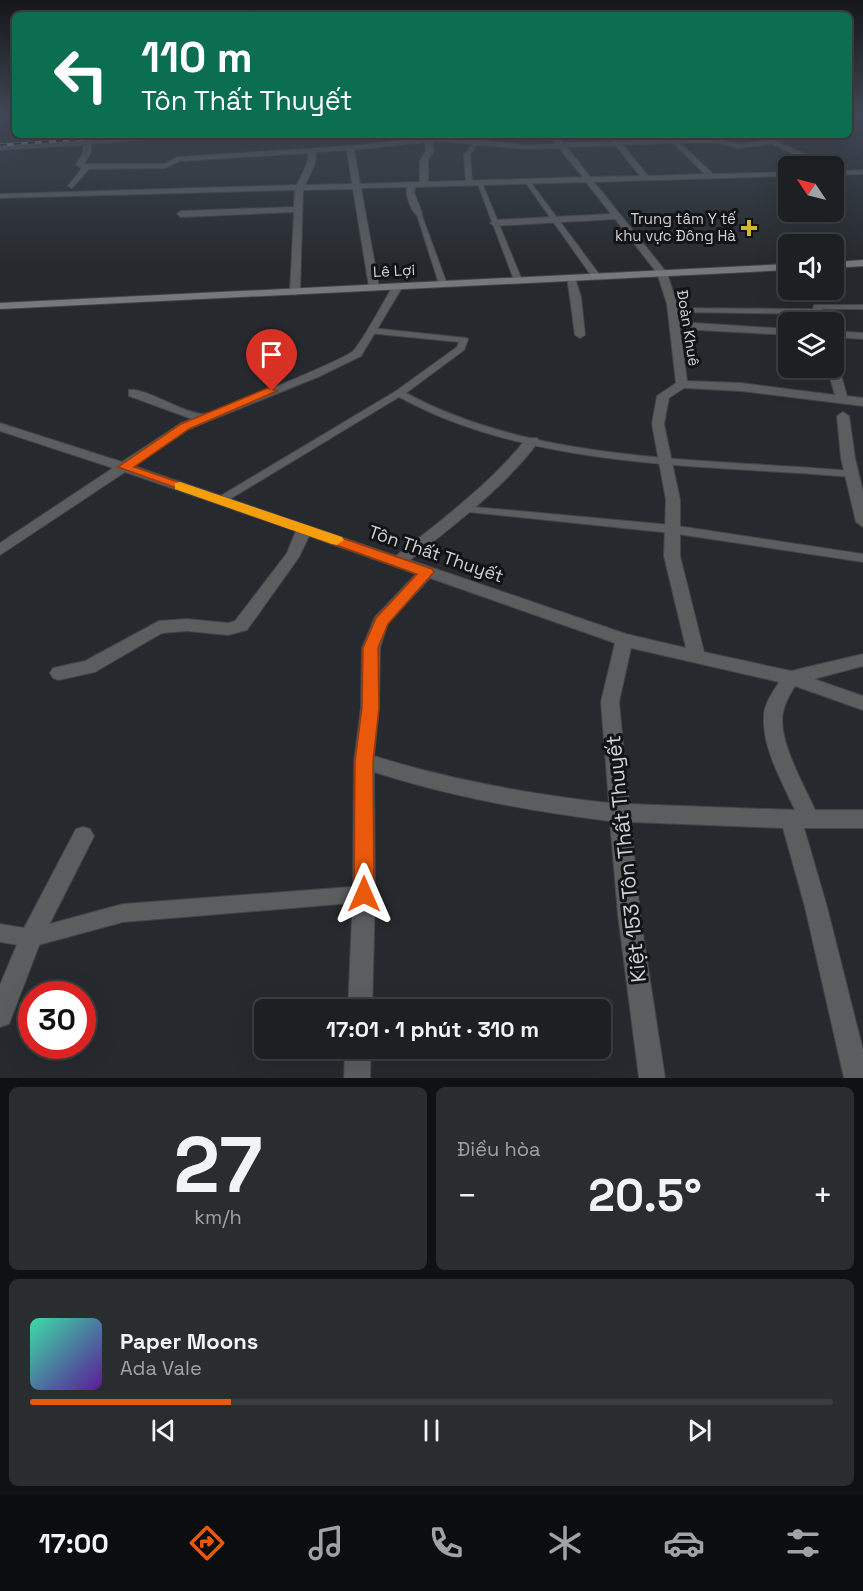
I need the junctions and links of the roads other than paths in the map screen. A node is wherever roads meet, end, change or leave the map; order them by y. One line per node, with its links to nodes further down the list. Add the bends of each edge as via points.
1 (81, 162): 10 (street)
2 (172, 162): 10 (street, via 165,166)
3 (311, 162): 24 (street)
4 (353, 162): 23 (street)
5 (424, 162): 20 (street)
6 (468, 162): 18 (lane)
7 (574, 162): 16 (street, Đoàn Khuê)
8 (633, 162): 15 (street)
9 (697, 162): 14 (street)
10 (87, 167): 22 (street)
11 (844, 172): 12 (street)
12 (863, 172)
13 (778, 174): 14 (street)
14 (711, 176): 15 (street)
15 (645, 177): 16 (street)
16 (587, 179): 17 (street); 31 (street, Đoàn Khuê)
17 (527, 181): 19 (street); 32 (lane)
18 (469, 183): 19 (street); 20 (street)
19 (479, 183): 33 (lane)
20 (424, 184): 21 (street)
21 (412, 185): 23 (street); 29 (street, via 410,192)
22 (72, 186)
23 (357, 187): 24 (street); 43 (street)
24 (299, 189): 25 (street); 27 (street)
25 (241, 190): 26 (street); 28 (street)
26 (0, 196)
27 (299, 209): 28 (street); 44 (street)
28 (238, 211): 30 (street)
29 (418, 213): 41 (lane)
30 (181, 214)
31 (617, 216): 32 (street); 37 (street, Đoàn Khuê)
32 (556, 220): 33 (street); 38 (lane)
33 (494, 223): 40 (lane)
34 (863, 263): 35 (street)
35 (844, 264)
36 (778, 268): 37 (street, Lê Lợi)
37 (662, 273): 38 (street, Lê Lợi); 47 (street, Đoàn Khuê)
38 (596, 276): 39 (street, Lê Lợi)
39 (570, 278): 40 (street, Lê Lợi); 51 (street)
40 (518, 280): 41 (street, Lê Lợi)
41 (444, 284): 42 (street, Lê Lợi)
42 (398, 286): 43 (street, Lê Lợi); 49 (street)
43 (375, 287): 44 (street, Lê Lợi)
44 (295, 291): 45 (street, Lê Lợi)
45 (0, 306)
46 (863, 307): 47 (lane, via 817,307 818,312)
47 (673, 310): 48 (street, Đoàn Khuê)
48 (674, 325): 50 (street); 55 (street, Đoàn Khuê)
49 (371, 331): 57 (lane, via 464,340 461,348); 61 (street, via 357,354)
50 (778, 331)
51 (580, 335)
52 (844, 335): 53 (street)
53 (863, 336)
54 (836, 378): 58 (street)
55 (682, 384): 58 (street); 64 (street, Đoàn Khuê, via 663,396 658,424)
56 (134, 393): 61 (street)
57 (399, 393): 63 (lane, via 443,416); 67 (lane)
58 (842, 400): 59 (street)
59 (863, 402)
60 (843, 416): 66 (street)
61 (204, 418): 65 (street, via 185,426)
62 (0, 427): 65 (street, Tôn Thất Thuyết)
63 (532, 441): 64 (lane); 68 (street, via 510,468)
64 (665, 459): 66 (lane); 71 (street, Đoàn Khuê, via 673,500)
65 (124, 467): 67 (street, Tôn Thất Thuyết); 72 (street)
66 (852, 474): 69 (street)
67 (221, 500): 70 (street, Tôn Thất Thuyết)
68 (463, 509): 71 (lane); 74 (street)
69 (863, 522)
70 (304, 529): 74 (street, Tôn Thất Thuyết); 79 (street, via 294,554 241,626 159,627 89,667)
71 (671, 529): 73 (lane); 77 (street, Đoàn Khuê, via 672,556)
72 (0, 550)
73 (863, 558)
74 (398, 562): 75 (street, Tôn Thất Thuyết)
75 (427, 572): 76 (street, Tôn Thất Thuyết); 82 (street, via 381,621 371,648)
76 (624, 640): 77 (street, Tôn Thất Thuyết); 83 (street, Kiệt 153 Tôn Thất Thuyết, via 610,702)
77 (697, 658): 80 (street, Tôn Thất Thuyết)
78 (863, 660): 80 (street)
79 (58, 673)
80 (791, 678): 81 (street, Tôn Thất Thuyết); 85 (street, via 773,716)
81 (863, 703)
82 (364, 761): 83 (street, via 406,777 495,797); 87 (street)
83 (620, 812): 85 (street); 94 (street, Kiệt 153 Tôn Thất Thuyết, via 629,915)
84 (863, 819): 85 (street)
85 (800, 820): 95 (street, via 816,907)
86 (83, 836): 89 (street)
87 (364, 894): 89 (lane, via 123,914); 90 (street)
88 (0, 933): 89 (lane)
89 (31, 938): 91 (street)
90 (360, 999)
91 (0, 1015)
92 (358, 1059): 93 (street)
93 (357, 1078)
94 (652, 1078)
95 (857, 1078)

